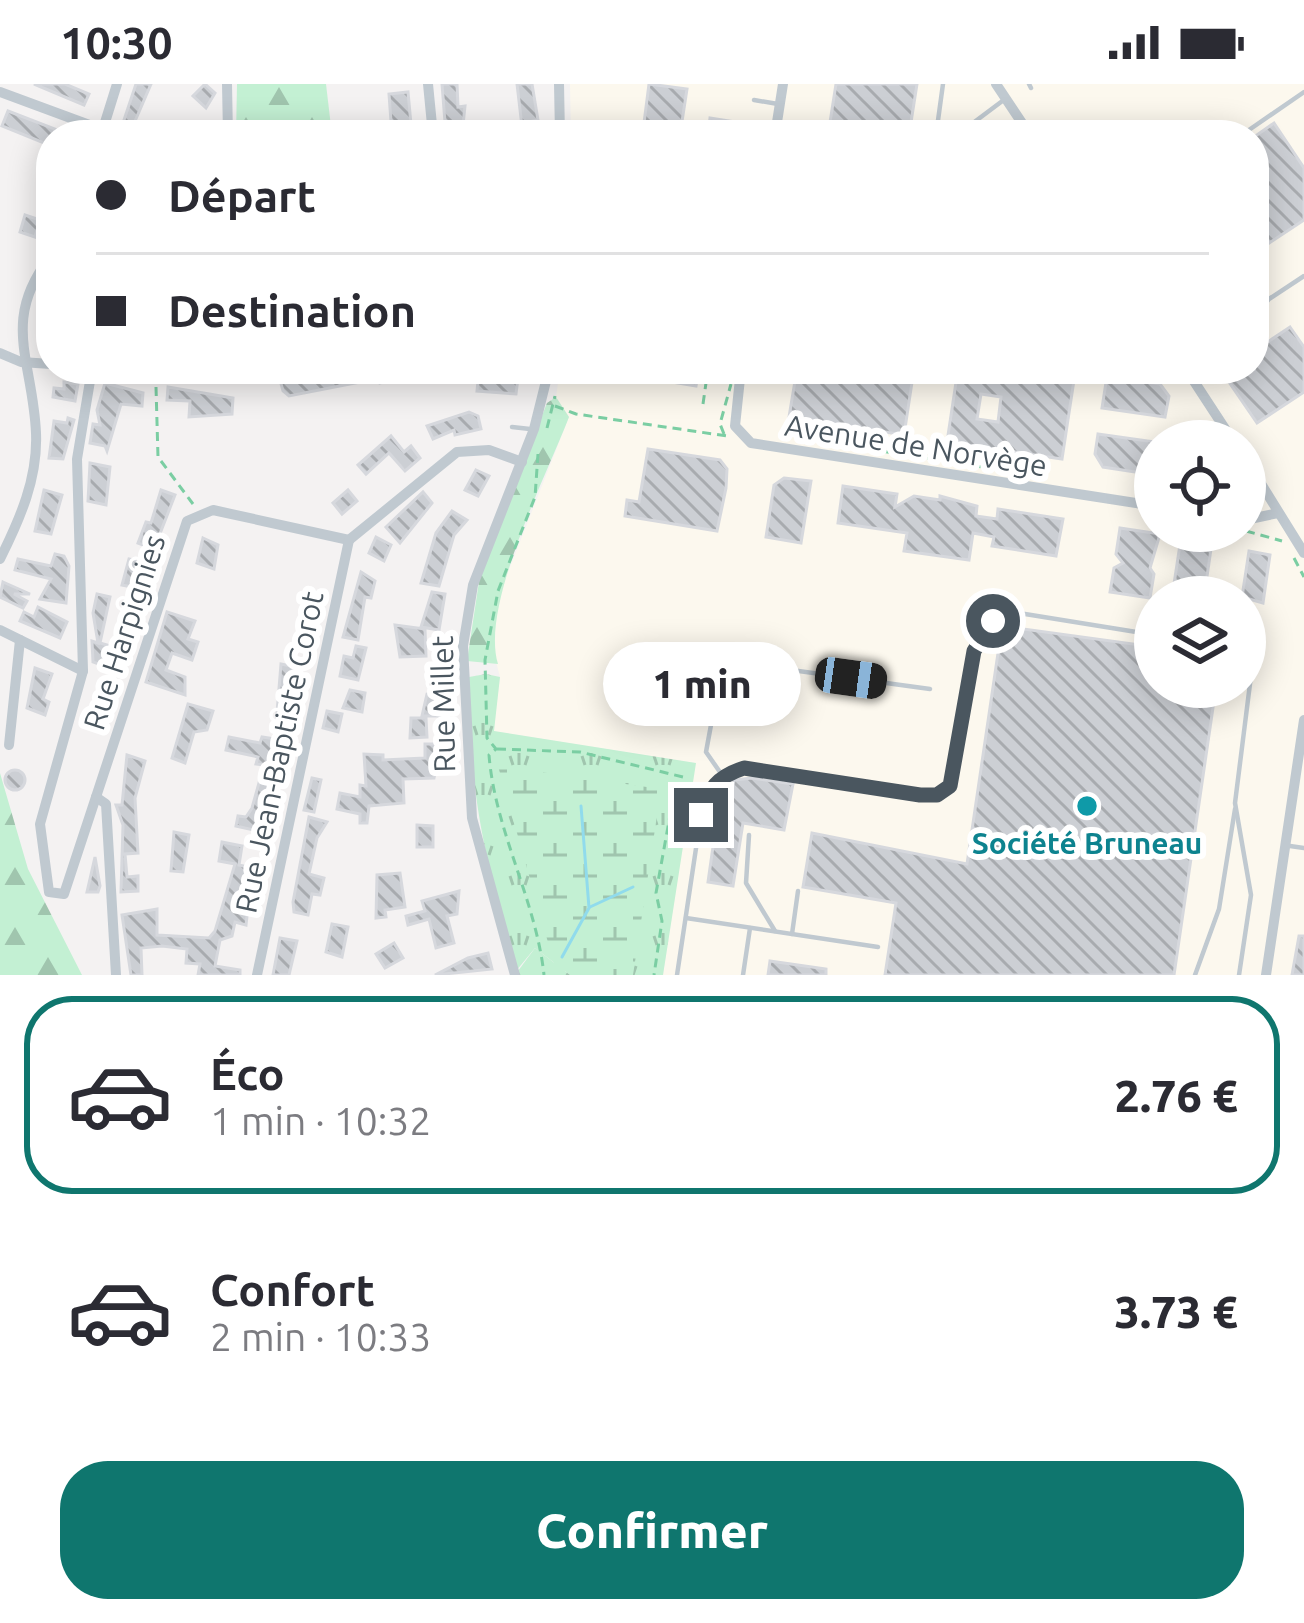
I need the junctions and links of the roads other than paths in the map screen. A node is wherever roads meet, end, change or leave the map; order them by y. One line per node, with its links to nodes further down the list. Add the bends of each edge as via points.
1 (118, 84): 14 (street)
2 (227, 84): 15 (street)
3 (428, 84): 16 (street)
4 (559, 84): 17 (street)
5 (783, 84): 12 (street)
6 (943, 84): 19 (lane)
7 (996, 84): 10 (street)
8 (0, 92): 13 (street)
9 (1304, 92): 22 (lane)
10 (1006, 98): 20 (lane); 21 (street)
11 (754, 100): 12 (lane)
12 (780, 104): 18 (street)
13 (70, 120)
14 (106, 120)
15 (228, 120)
16 (432, 120)
17 (560, 120)
18 (778, 120)
19 (938, 120)
20 (977, 120)
21 (1020, 120)
22 (1263, 120)
23 (36, 271): 27 (street, via 18,312)
24 (1304, 276): 25 (lane)
25 (1269, 299)
26 (0, 353): 27 (street)
27 (21, 362): 28 (street); 43 (street, via 35,458)
28 (36, 363)
29 (89, 384): 47 (street, via 77,458)
30 (549, 384): 35 (street, Rue Millet)
31 (740, 384): 38 (street, Avenue de Norvège, via 736,429 759,446)
32 (1196, 384): 33 (street)
33 (1219, 420)
34 (512, 427): 35 (lane)
35 (540, 436): 36 (street, Rue Millet)
36 (522, 462): 41 (street, via 489,450 457,452); 66 (street, Rue Millet, via 473,585 463,646 472,818)
37 (1266, 493): 39 (street)
38 (1134, 503)
39 (1278, 513): 40 (street); 42 (street)
40 (1266, 516)
41 (349, 540): 53 (street, Rue Harpignies, via 198,512 182,529); 65 (street, Rue Jean-Baptiste Corot)
42 (1304, 553)
43 (0, 559)
44 (0, 630): 46 (street)
45 (1134, 632): 52 (lane, via 1025,614 993,621 974,651 956,771 937,795 744,768)
46 (20, 640): 47 (street); 51 (street)
47 (83, 671): 53 (street, Rue Harpignies, via 40,824 49,892 64,894)
48 (931, 689): 52 (lane, via 733,662 722,671 706,752)
49 (1249, 708): 54 (lane)
50 (1304, 720): 56 (street)
51 (9, 745)
52 (722, 775): 59 (lane, via 701,815)
53 (97, 797): 64 (street, via 106,804)
54 (1235, 803): 69 (lane, via 1219,909); 70 (lane, via 1251,895)
55 (749, 835): 61 (lane, via 746,883)
56 (1284, 845): 57 (lane); 71 (street)
57 (1304, 848)
58 (798, 890): 62 (lane)
59 (686, 918): 60 (lane); 67 (lane)
60 (750, 928): 61 (lane); 68 (lane)
61 (776, 932): 62 (lane)
62 (792, 934): 63 (lane)
63 (878, 946)
64 (116, 975)
65 (257, 975)
66 (515, 975)
67 (677, 975)
68 (743, 975)
69 (1196, 975)
70 (1239, 975)
71 (1266, 975)

